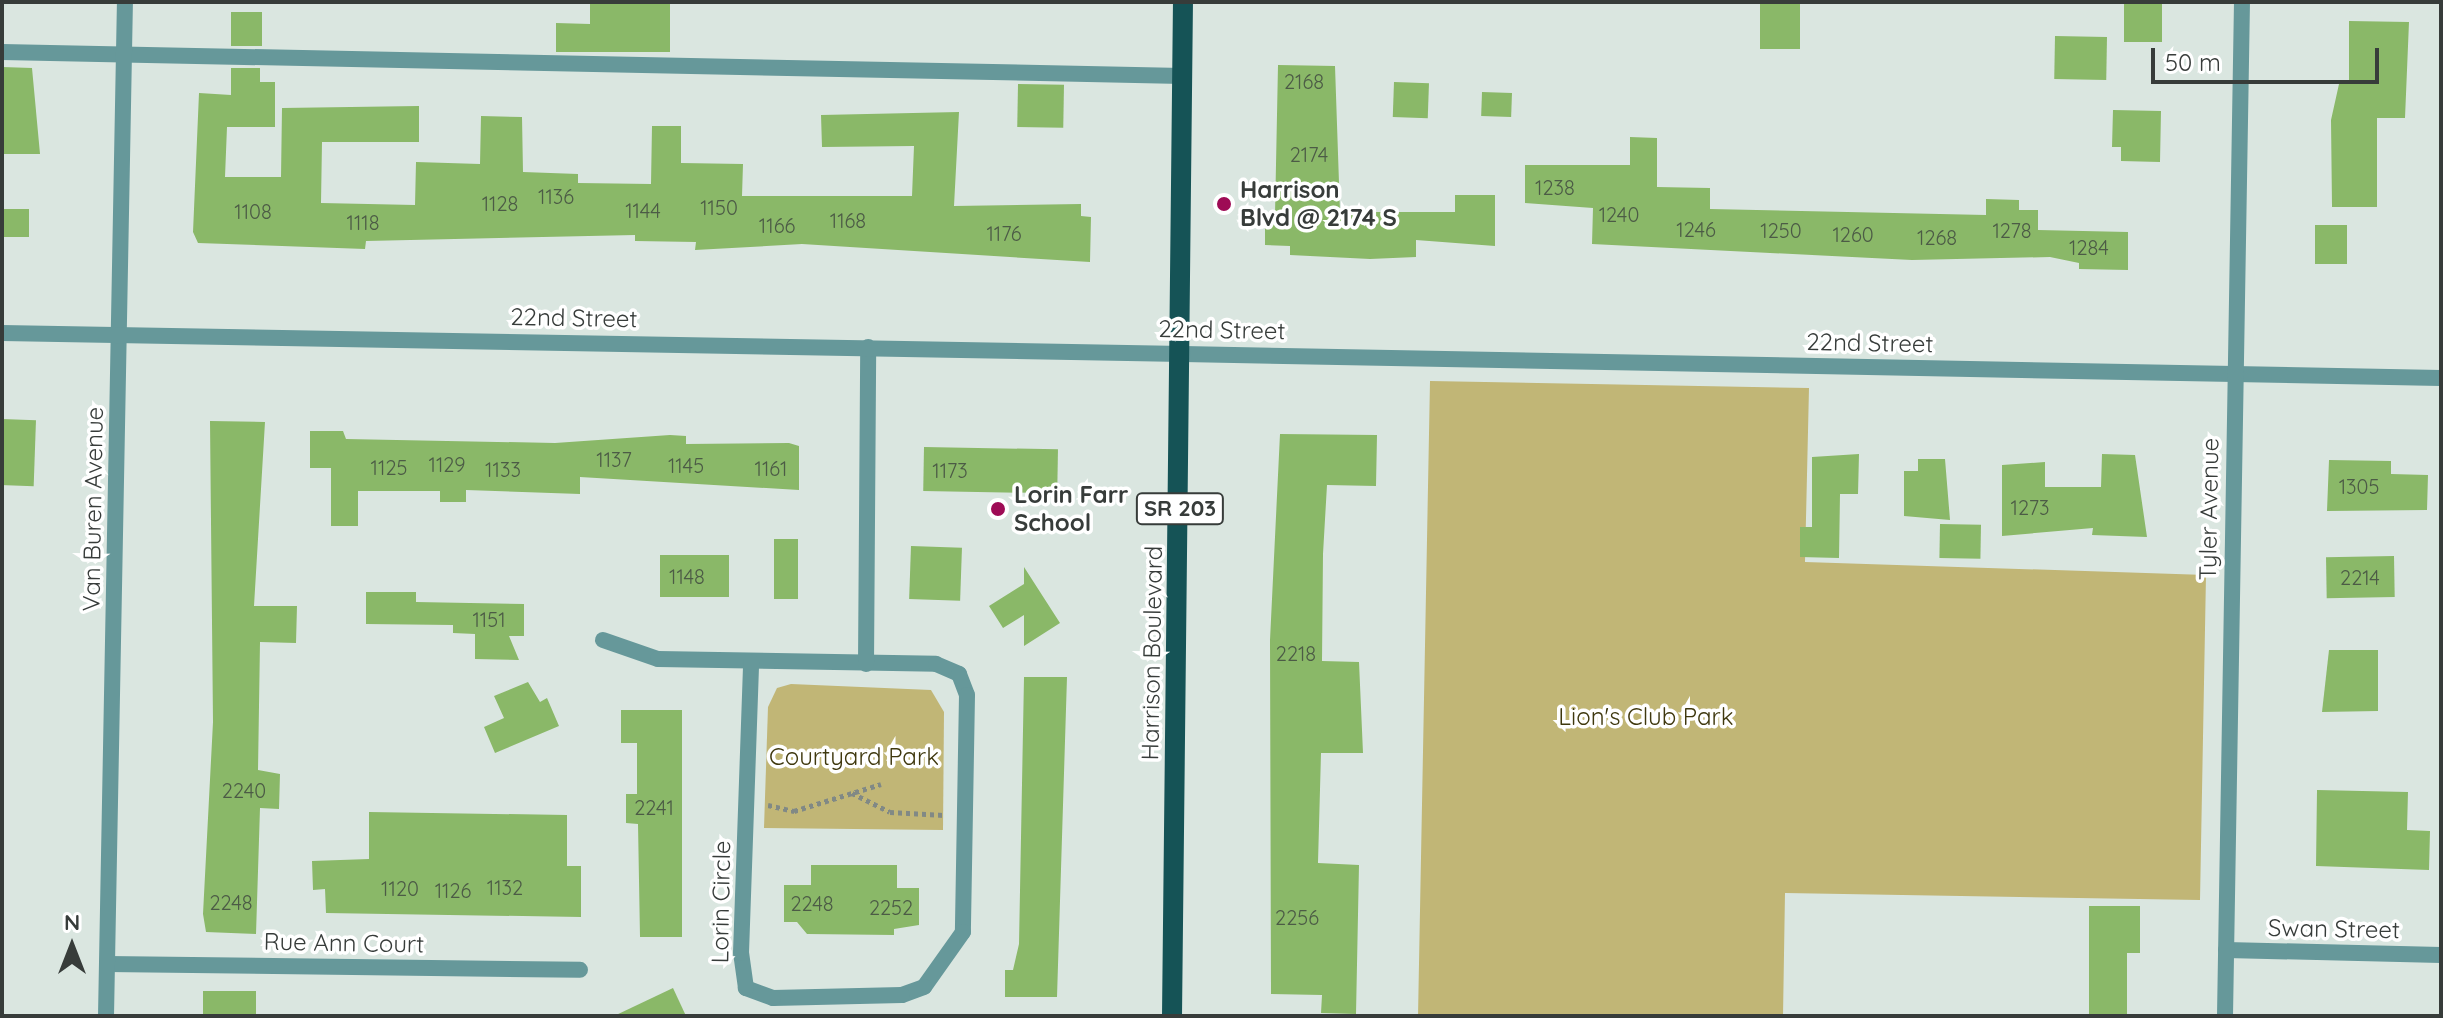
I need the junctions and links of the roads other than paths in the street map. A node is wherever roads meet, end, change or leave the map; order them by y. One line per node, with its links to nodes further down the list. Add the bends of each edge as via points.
1 (125, 2): 5 (street, Van Buren Avenue)
2 (1183, 2): 6 (main road, Harrison Boulevard / SR 203)
3 (2242, 2): 11 (street, Tyler Avenue)
4 (2, 52): 5 (street)
5 (124, 57): 6 (street); 8 (street, Van Buren Avenue)
6 (1183, 76): 10 (main road, Harrison Boulevard / SR 203)
7 (2, 333): 8 (street, 22nd Street)
8 (120, 335): 9 (street, 22nd Street); 18 (street, Van Buren Avenue)
9 (868, 347): 10 (street, 22nd Street); 15 (street)
10 (1183, 354): 11 (street, 22nd Street); 21 (main road, Harrison Boulevard / SR 203)
11 (2235, 374): 12 (street, 22nd Street); 16 (street, Tyler Avenue)
12 (2441, 378)
13 (603, 640): 14 (street, via 658,659)
14 (751, 662): 15 (street, Lorin Circle); 15 (street, Lorin Circle, via 741,953 746,988 773,998 902,995 924,987 963,932 967,695 959,674 936,664)
15 (866, 664)
16 (2226, 950): 17 (street, Swan Street); 22 (street, Tyler Avenue)
17 (2441, 955)
18 (107, 964): 19 (street, Rue Ann Court); 20 (street, Van Buren Avenue)
19 (580, 970)
20 (106, 1016)
21 (1172, 1016)
22 (2225, 1016)

